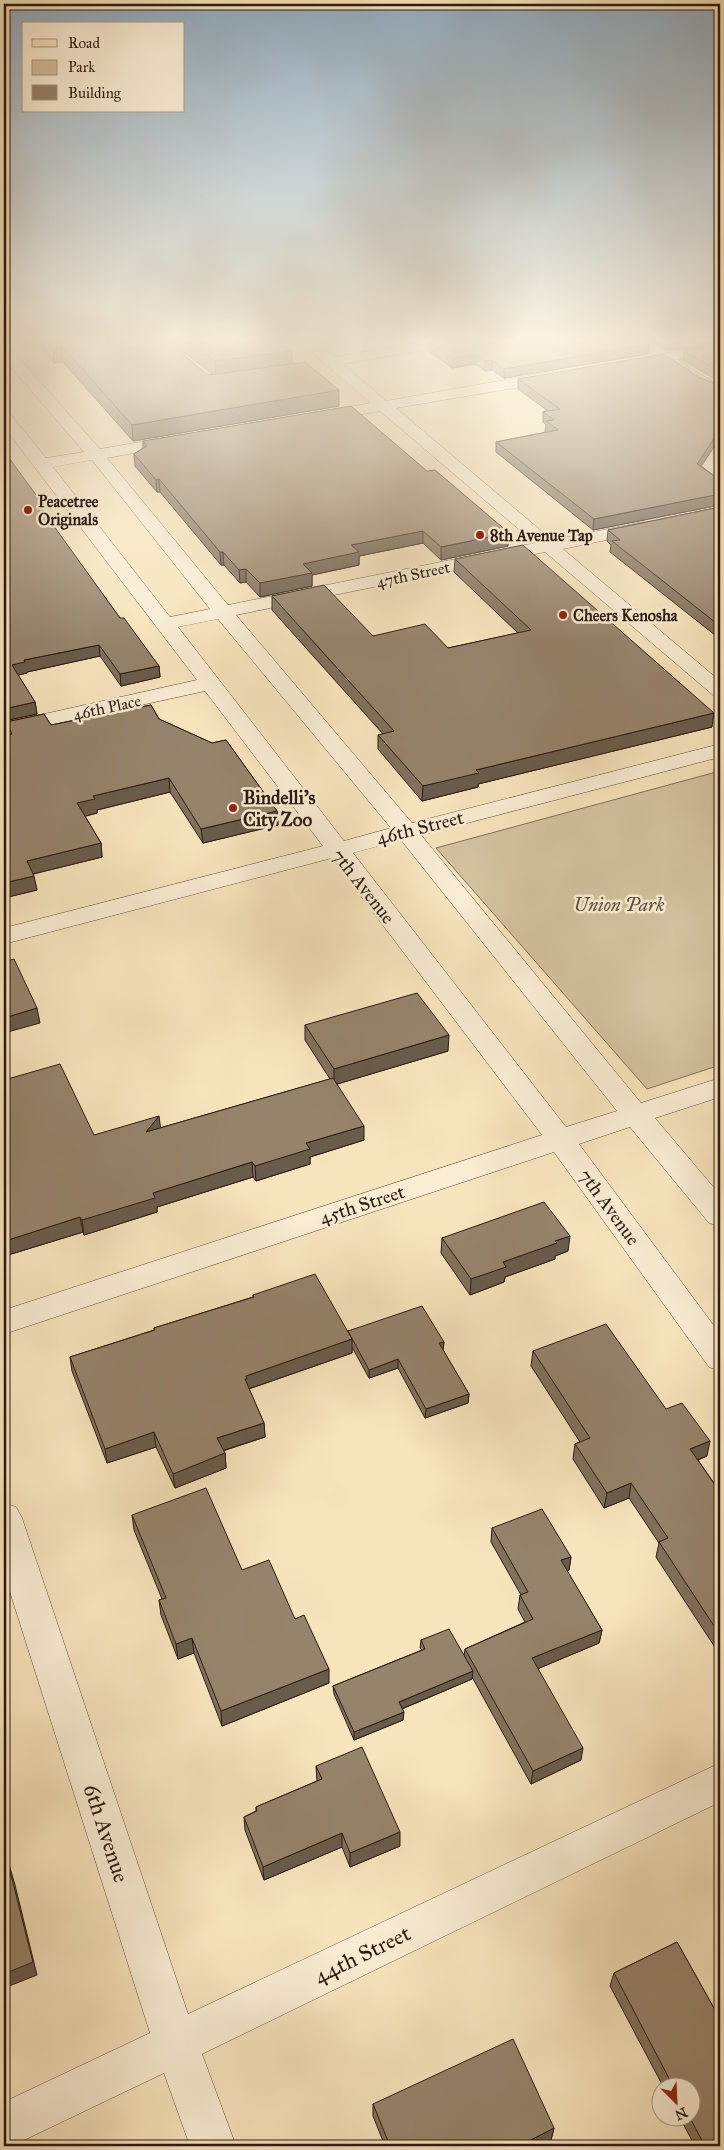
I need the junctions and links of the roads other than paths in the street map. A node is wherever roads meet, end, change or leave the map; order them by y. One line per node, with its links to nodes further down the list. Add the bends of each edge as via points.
1 (23, 440): 6 (street, 7th Avenue)
2 (83, 440): 5 (street)
3 (179, 440): 5 (street)
4 (424, 440): 8 (street)
5 (96, 455): 6 (street); 9 (street)
6 (42, 464): 10 (street, 7th Avenue)
7 (663, 522): 8 (street, 47th Street)
8 (549, 546): 9 (street, 47th Street); 12 (street)
9 (223, 612): 10 (street, 47th Street); 15 (street)
10 (164, 624): 11 (street, 7th Avenue)
11 (209, 684): 13 (street, 46th Place); 16 (street, 7th Avenue)
12 (720, 691)
13 (4, 729)
14 (720, 750): 15 (street, 46th Street)
15 (406, 831): 16 (street, 46th Street); 19 (street)
16 (336, 848): 17 (street, 46th Street); 20 (street, 7th Avenue)
17 (4, 936)
18 (720, 1087): 19 (street, 45th Street)
19 (636, 1115): 20 (street, 45th Street); 21 (street)
20 (560, 1139): 22 (street, 45th Street); 23 (street, 7th Avenue)
21 (720, 1215)
22 (4, 1322)
23 (720, 1358)
24 (4, 1518): 26 (street, 6th Avenue)
25 (720, 1782): 26 (street, 44th Street)
26 (176, 2044): 27 (street, 44th Street); 28 (street, 6th Avenue)
27 (4, 2126)
28 (213, 2146)

